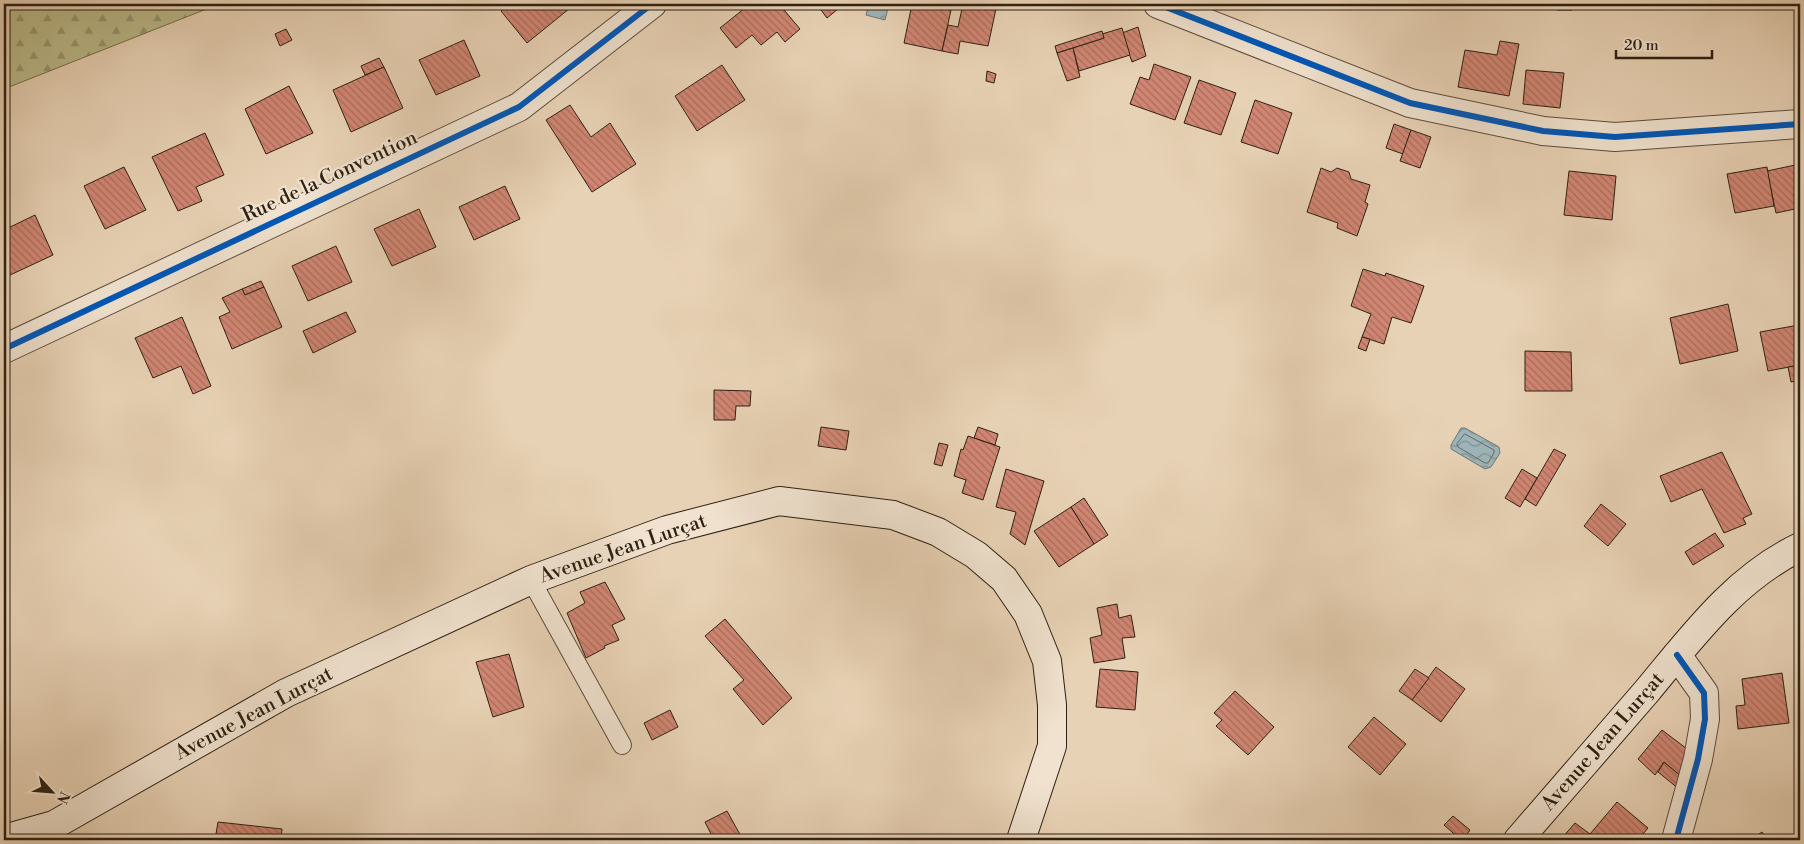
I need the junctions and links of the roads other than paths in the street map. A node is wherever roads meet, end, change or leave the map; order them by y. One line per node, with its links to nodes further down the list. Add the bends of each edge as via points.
1 (652, 4): 4 (main road, Rue de la Convention, via 519,107)
2 (1158, 4): 3 (main road, via 1410,103 1543,131 1615,137)
3 (1800, 124)
4 (4, 349)
5 (1800, 547): 7 (main road, Avenue Jean Lurçat, via 1745,582 1702,624)
6 (531, 580): 8 (lane); 9 (main road, Avenue Jean Lurçat, via 286,693 54,825); 10 (main road, Avenue Jean Lurçat, via 667,530 779,501 893,516 938,532 976,555 1004,579 1028,614 1047,661 1052,746)
7 (1677, 655): 11 (main road, Avenue Jean Lurçat); 12 (main road, via 1704,693 1705,719 1698,759)
8 (622, 745)
9 (4, 839)
10 (1021, 840)
11 (1518, 840)
12 (1676, 840)

